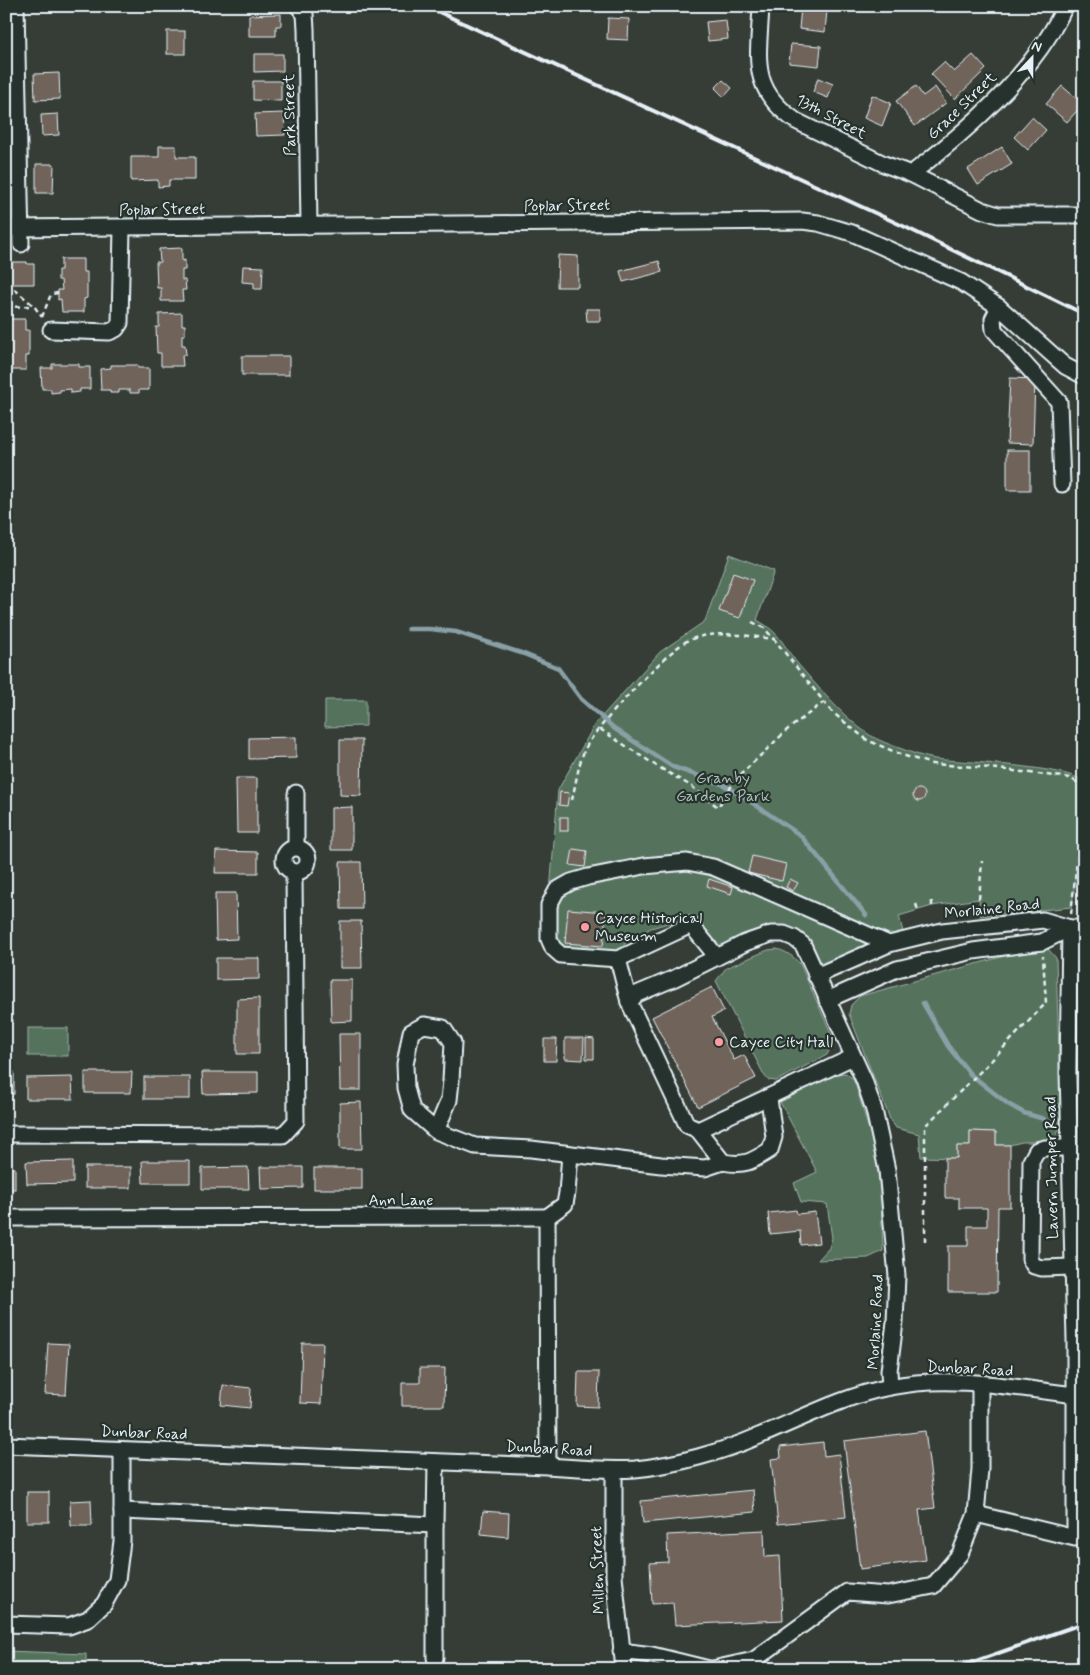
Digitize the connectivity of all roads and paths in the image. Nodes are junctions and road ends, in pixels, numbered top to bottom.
1 (16, 6) edge
2 (298, 6) edge
3 (761, 6) edge
4 (1065, 6) edge
5 (911, 174) junction
6 (1084, 215) edge
7 (309, 226) junction
8 (13, 228) edge
9 (122, 228) junction
10 (21, 244) dead end
11 (6, 288) edge
12 (58, 293) dead end
13 (34, 306) junction
14 (6, 307) edge
15 (999, 307) junction
16 (51, 330) dead end
17 (1084, 376) edge
18 (1062, 484) dead end
19 (752, 622) dead end
20 (774, 639) junction
21 (824, 702) junction
22 (600, 729) junction
23 (1084, 791) edge
24 (296, 793) dead end
25 (1084, 798) edge
26 (572, 800) dead end
27 (982, 861) dead end
28 (979, 899) dead end
29 (932, 901) dead end
30 (916, 904) dead end
31 (932, 906) dead end
32 (918, 910) dead end
33 (1077, 928) edge
34 (1042, 942) junction
35 (889, 944) junction
36 (717, 957) junction
37 (618, 959) junction
38 (816, 976) junction
39 (828, 1000) junction
40 (629, 1002) junction
41 (853, 1057) junction
42 (768, 1098) junction
43 (436, 1130) junction
44 (698, 1130) junction
45 (6, 1134) edge
46 (1070, 1148) junction
47 (570, 1154) junction
48 (723, 1162) junction
49 (547, 1217) junction
50 (6, 1218) edge
51 (926, 1241) dead end
52 (1072, 1268) junction
53 (980, 1384) junction
54 (890, 1387) junction
55 (1075, 1395) junction
56 (6, 1445) edge
57 (122, 1450) junction
58 (436, 1462) junction
59 (548, 1466) junction
60 (614, 1470) junction
61 (122, 1511) junction
62 (976, 1514) junction
63 (434, 1525) junction
64 (6, 1624) edge
65 (622, 1651) junction
66 (435, 1658) dead end
67 (624, 1669) edge
68 (709, 1669) edge
69 (713, 1669) edge

1 - 8 street
2 - 7 street, Park Street
3 - 5 street, 13th Street
4 - 5 street, Grace Street
5 - 6 street, 13th Street
7 - 9 street, Poplar Street
7 - 15 street, Poplar Street
8 - 9 street, Poplar Street
8 - 10 street
9 - 16 street
11 - 13 path
12 - 13 path
13 - 14 path
15 - 17 street, Poplar Street
15 - 18 street
19 - 20 path
20 - 21 path
20 - 22 path
21 - 22 path
21 - 23 path
22 - 26 path
24 - 45 street
25 - 33 path
27 - 28 path
29 - 31 path
30 - 32 path
33 - 34 street
33 - 35 street, Morlaine Road
33 - 46 street, Lavern Jumper Road
34 - 39 street
34 - 51 path
35 - 37 street
35 - 38 street, Morlaine Road
36 - 37 street
36 - 38 street
36 - 40 street
37 - 40 street
38 - 39 street, Morlaine Road
39 - 41 street, Morlaine Road
40 - 44 street
41 - 42 street
41 - 54 street, Morlaine Road
42 - 44 street
42 - 48 street
43 - 43 street
43 - 47 street
44 - 48 street
46 - 52 street, Lavern Jumper Road
46 - 52 street
47 - 48 street
47 - 49 street
49 - 50 street, Ann Lane
49 - 59 street
52 - 55 street, Lavern Jumper Road
53 - 54 street, Dunbar Road
53 - 55 street, Dunbar Road
53 - 62 street
54 - 60 street, Dunbar Road
55 - 62 street, Lavern Jumper Road
56 - 57 street, Dunbar Road
57 - 58 street, Dunbar Road
57 - 61 street
58 - 59 street, Dunbar Road
58 - 63 street
59 - 60 street, Dunbar Road
60 - 65 street, Millen Street
61 - 63 street
61 - 64 street
62 - 69 street
63 - 66 street
65 - 67 street, Millen Street
65 - 68 street

